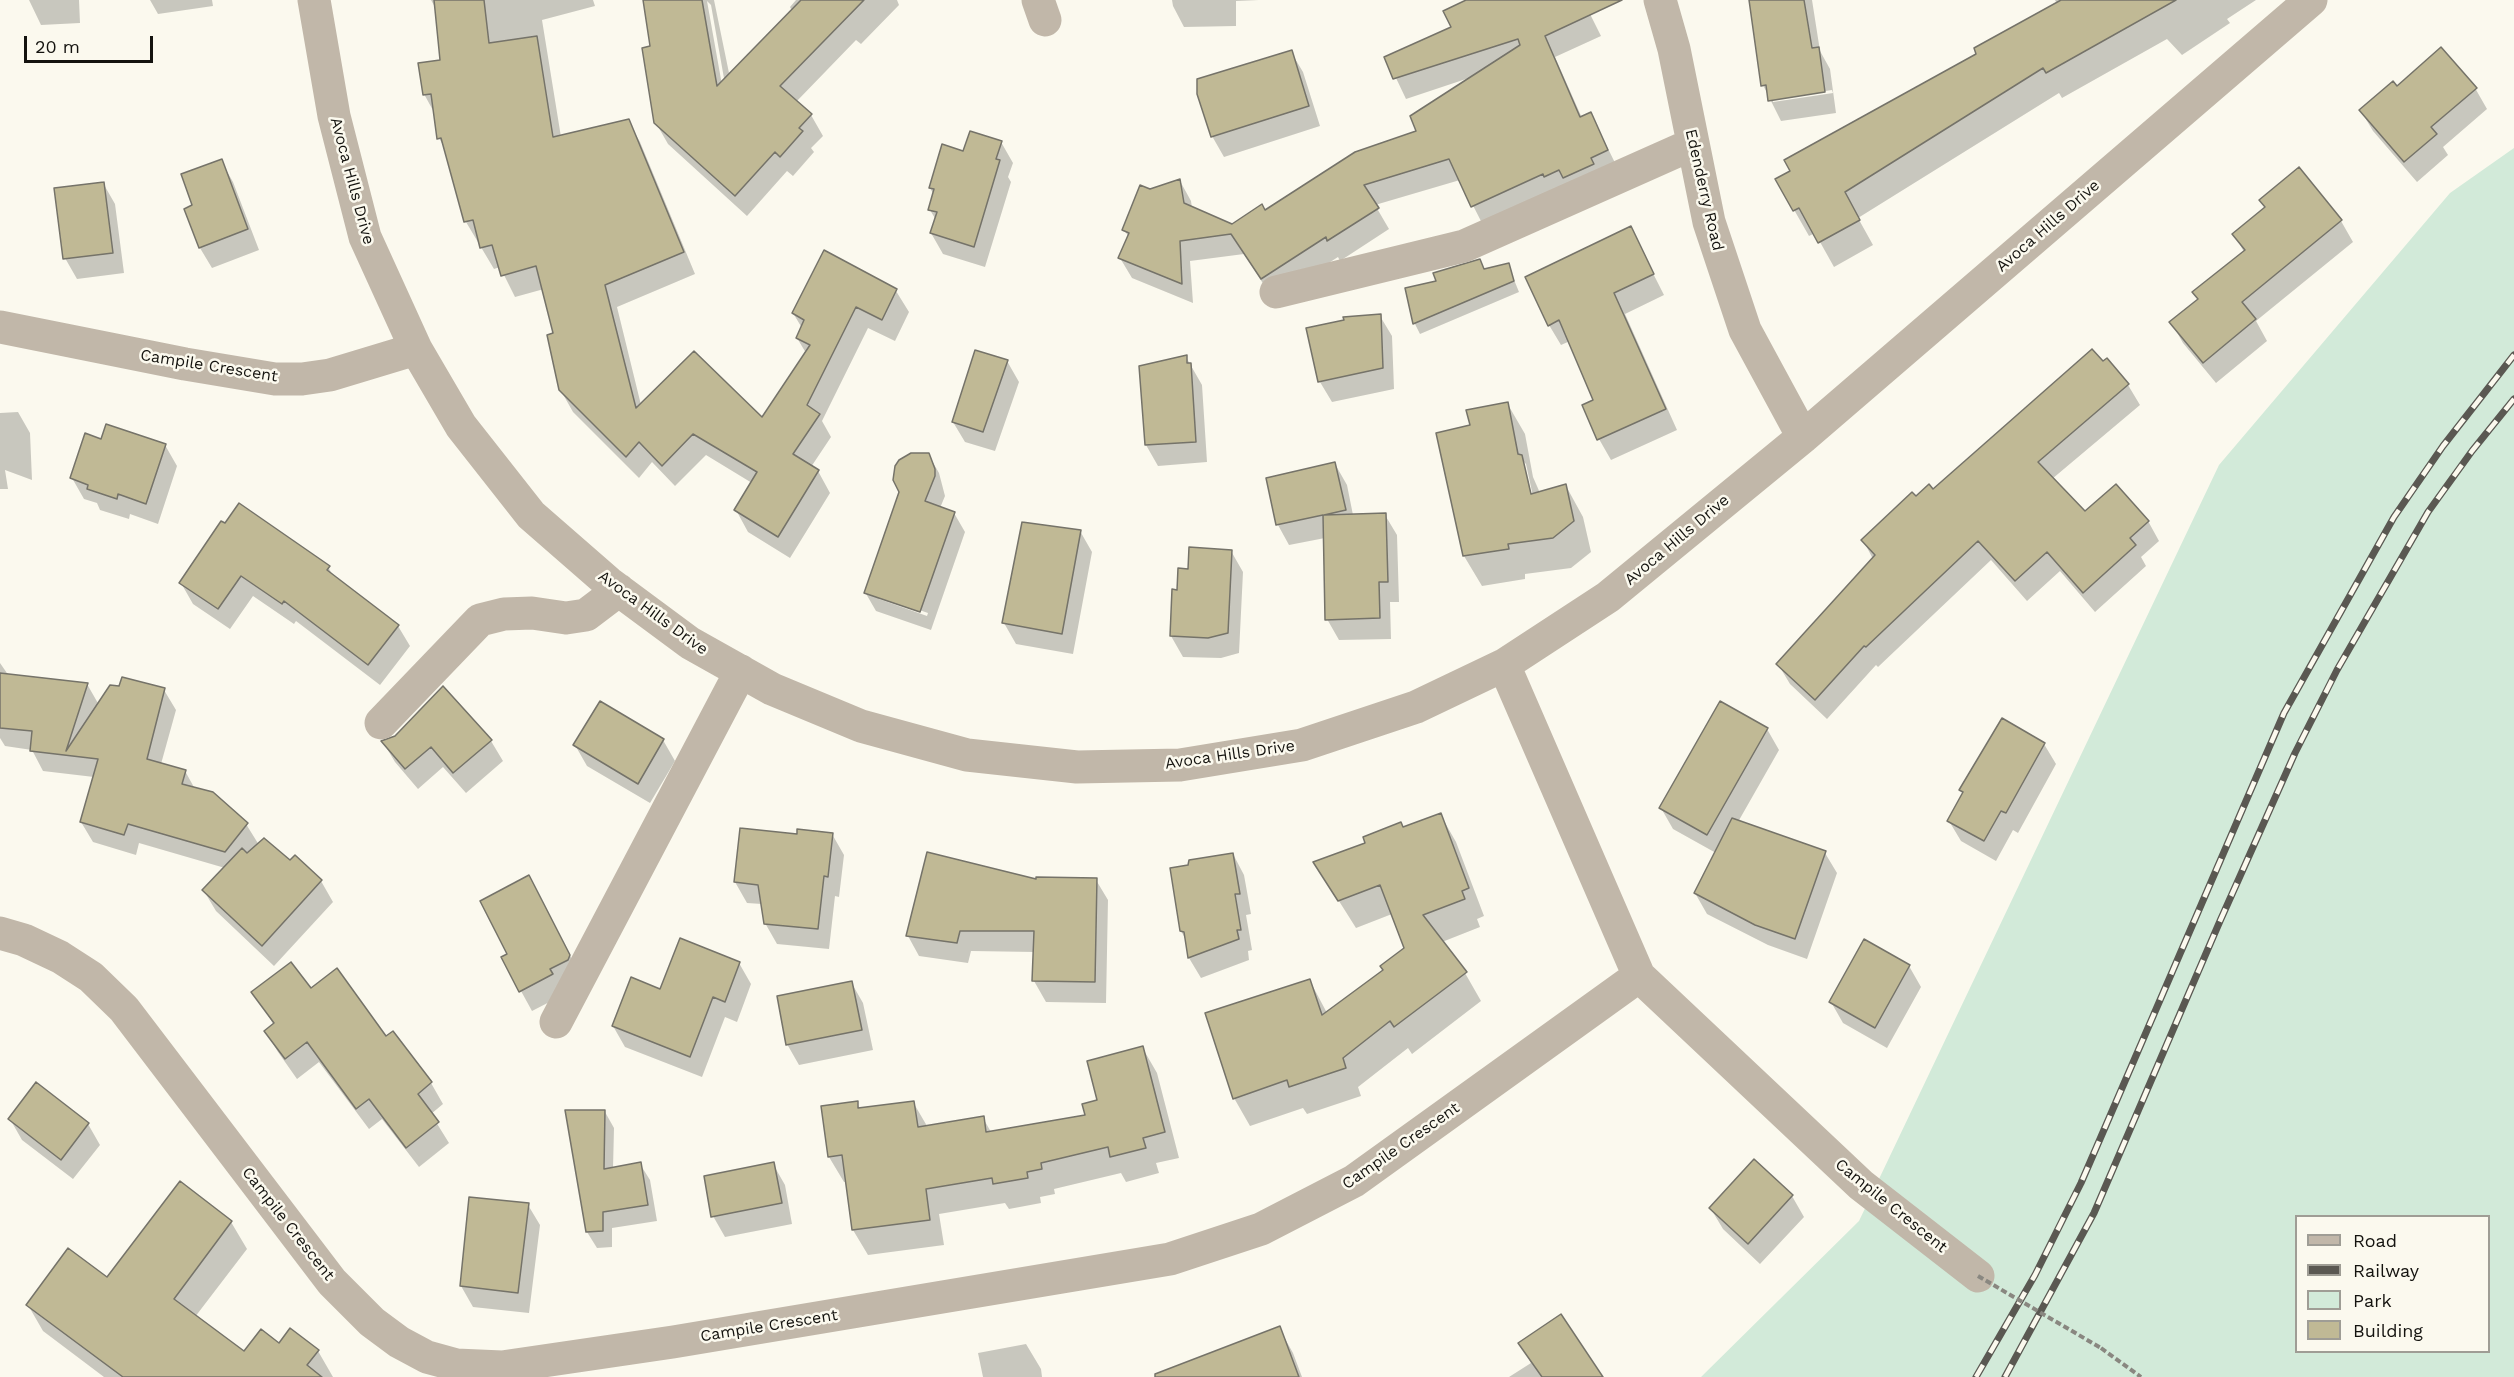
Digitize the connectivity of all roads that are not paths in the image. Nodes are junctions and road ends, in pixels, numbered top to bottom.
1 (314, 0) edge
2 (1660, 0) edge
3 (2311, 0) edge
4 (1693, 144) junction
5 (1276, 292) dead end
6 (0, 327) edge
7 (416, 349) junction
8 (1803, 436) junction
9 (619, 590) junction
10 (1504, 665) junction
11 (741, 671) junction
12 (381, 723) dead end
13 (0, 933) edge
14 (1639, 976) junction
15 (556, 1022) dead end
16 (1978, 1276) road end

1 - 7 street, Avoca Hills Drive
2 - 4 street, Edenderry Road
3 - 8 street, Avoca Hills Drive
4 - 5 street
4 - 8 street, Edenderry Road
6 - 7 street, Campile Crescent
7 - 9 street, Avoca Hills Drive
8 - 10 street, Avoca Hills Drive
9 - 11 street, Avoca Hills Drive
9 - 12 street
10 - 11 street, Avoca Hills Drive
10 - 14 street, Campile Crescent
11 - 15 street
13 - 14 street, Campile Crescent
14 - 16 street, Campile Crescent

